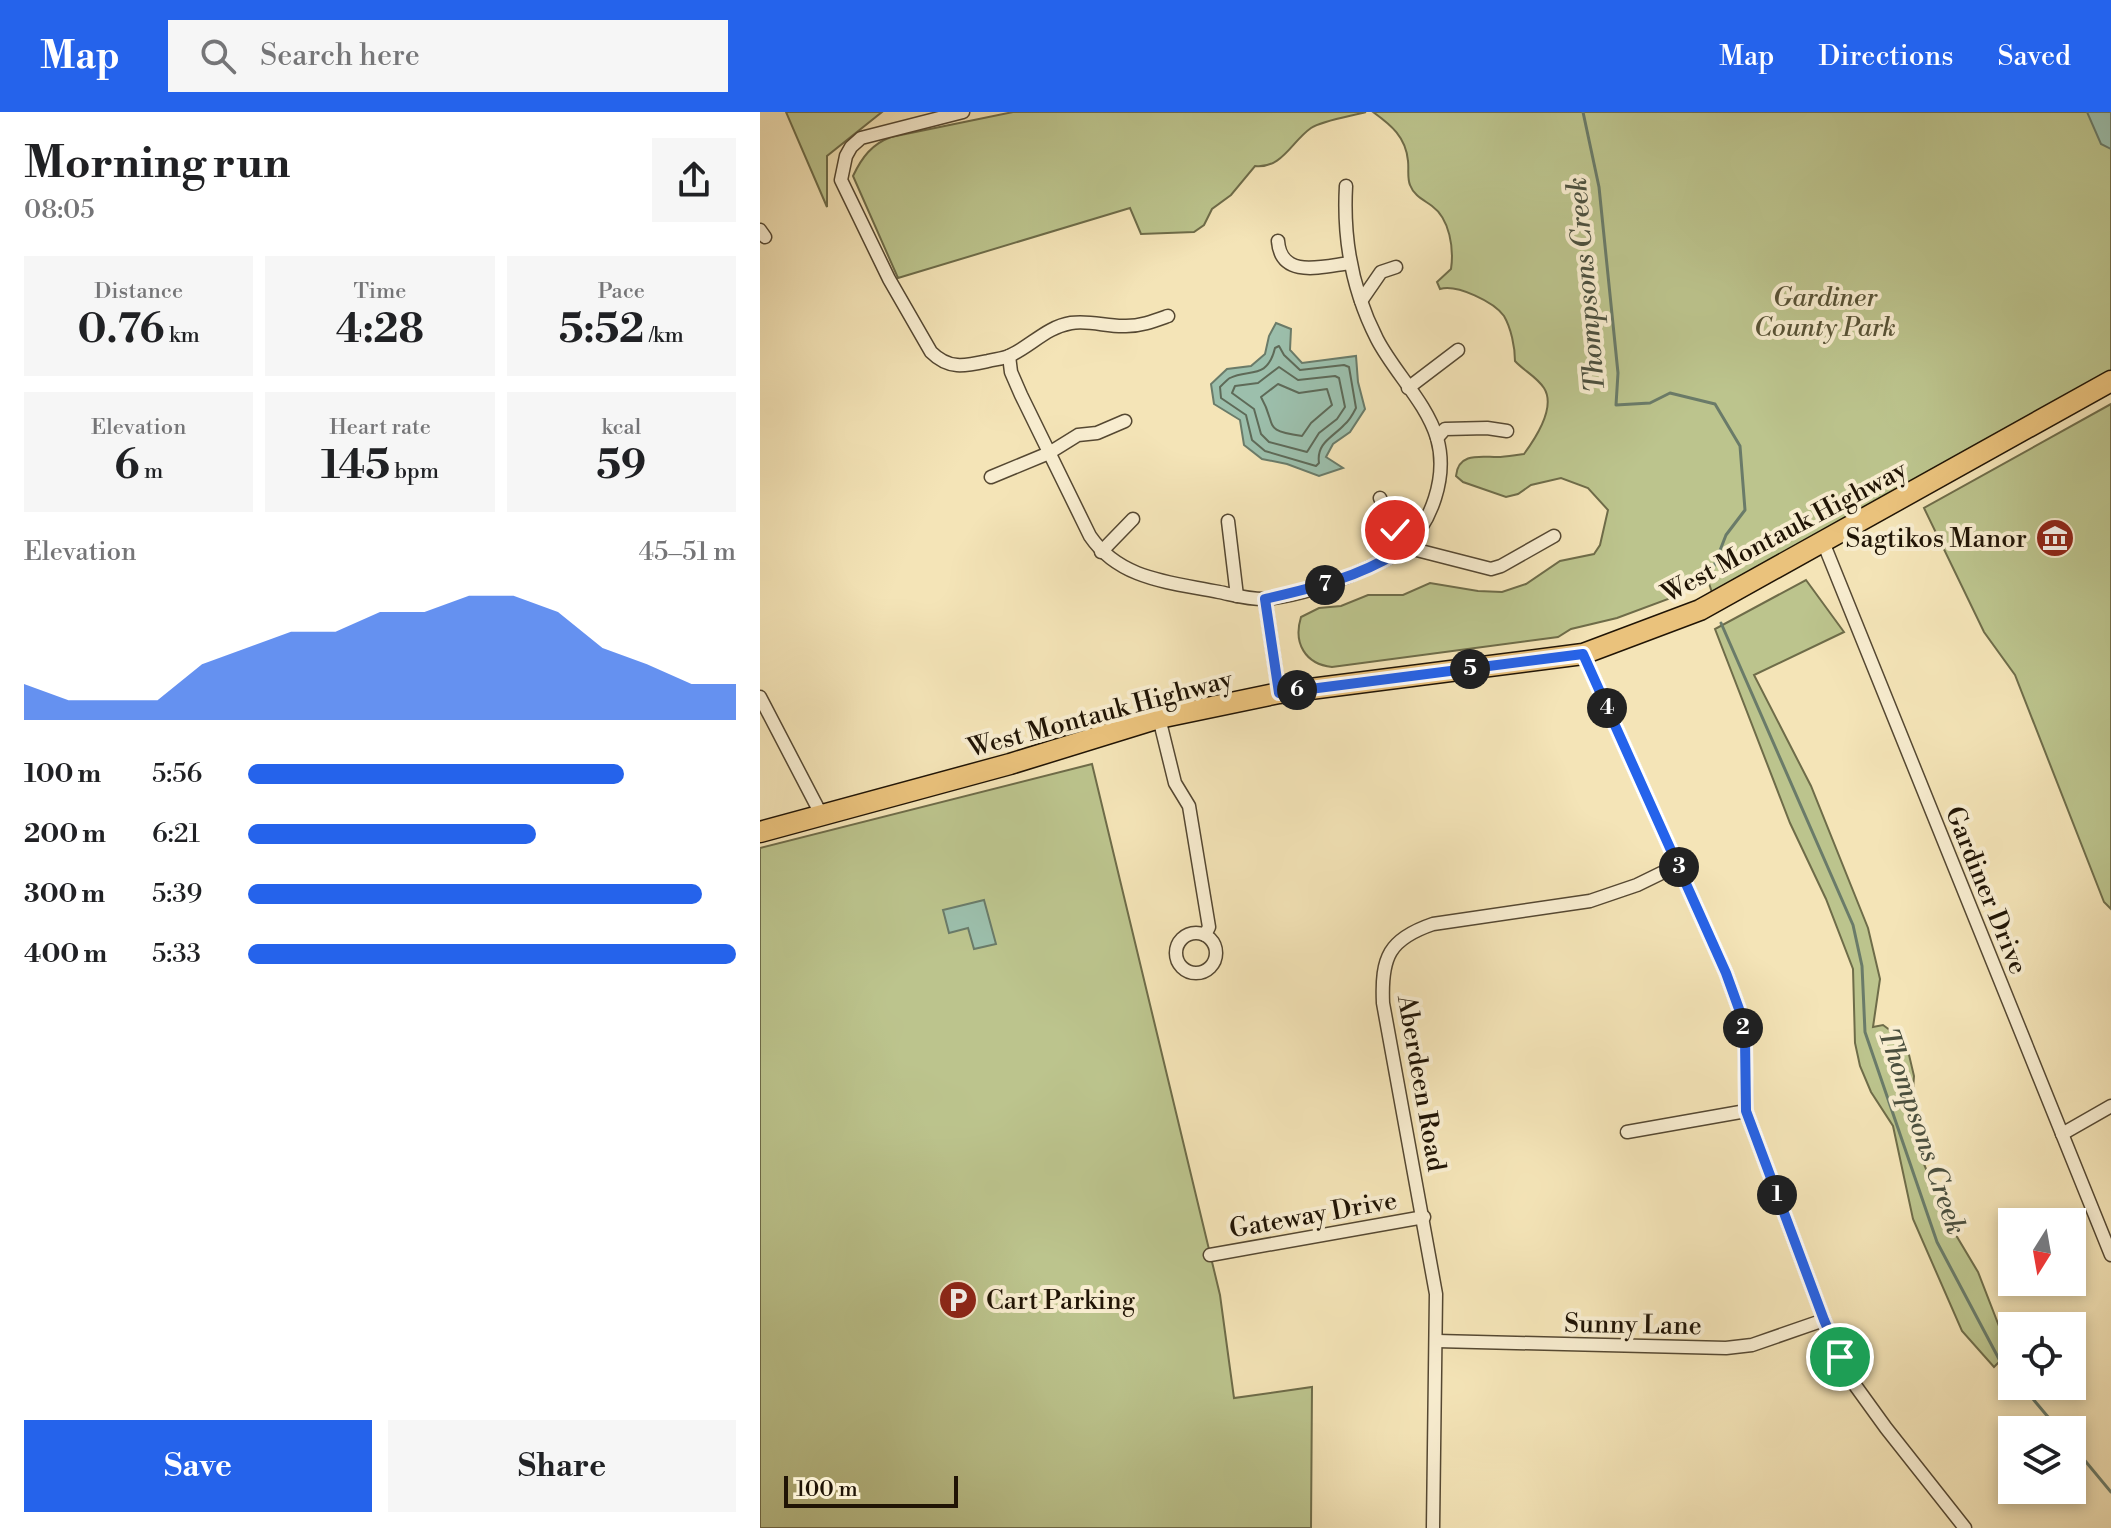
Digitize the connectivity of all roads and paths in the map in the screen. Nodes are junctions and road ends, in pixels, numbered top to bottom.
1 (963, 112) edge
2 (1346, 186) dead end
3 (1278, 241) dead end
4 (1350, 263) junction
5 (1396, 267) dead end
6 (1361, 301) junction
7 (1168, 316) dead end
8 (1458, 350) dead end
9 (1009, 356) junction
10 (2111, 381) edge
11 (1408, 388) junction
12 (1125, 421) dead end
13 (1507, 431) dead end
14 (1437, 438) junction
15 (1049, 453) junction
16 (991, 477) dead end
17 (1380, 498) dead end
18 (1133, 519) dead end
19 (1228, 521) dead end
20 (1554, 536) dead end
21 (1823, 542) junction
22 (1402, 550) junction
23 (1101, 552) junction
24 (1237, 596) junction
25 (1265, 599) junction
26 (1583, 654) junction
27 (1279, 693) junction
28 (760, 697) edge
29 (1159, 718) junction
30 (822, 816) junction
31 (760, 832) edge
32 (1678, 865) junction
33 (1205, 935) dead end
34 (2111, 1106) edge
35 (1746, 1111) junction
36 (1627, 1132) dead end
37 (2062, 1134) junction
38 (1424, 1217) junction
39 (1210, 1255) dead end
40 (2111, 1255) edge
41 (1824, 1320) junction
42 (1437, 1341) junction
43 (1433, 1528) edge
44 (1965, 1528) edge

1 - 9 street
2 - 4 street
3 - 4 street
4 - 6 street
5 - 6 street
6 - 11 street
7 - 9 street
8 - 11 street
9 - 15 street
10 - 21 main road, West Montauk Highway
11 - 14 street
12 - 15 street
13 - 14 street
14 - 22 street
15 - 16 street
15 - 23 street
17 - 22 street
18 - 23 street
19 - 24 street
20 - 22 street
21 - 26 main road, West Montauk Highway
21 - 37 street, Gardiner Drive
22 - 25 street
23 - 24 street
24 - 25 street
25 - 27 street
26 - 27 main road, West Montauk Highway
26 - 32 street
27 - 29 main road, West Montauk Highway
28 - 30 street
29 - 30 main road, West Montauk Highway
29 - 33 street
30 - 31 main road, West Montauk Highway
32 - 35 street
32 - 38 street, Aberdeen Road
34 - 37 street
35 - 36 street
35 - 41 street
37 - 40 street, Gardiner Drive
38 - 39 street, Gateway Drive
38 - 42 street, Aberdeen Road
41 - 42 street, Sunny Lane
41 - 44 street
42 - 43 street, Aberdeen Road

